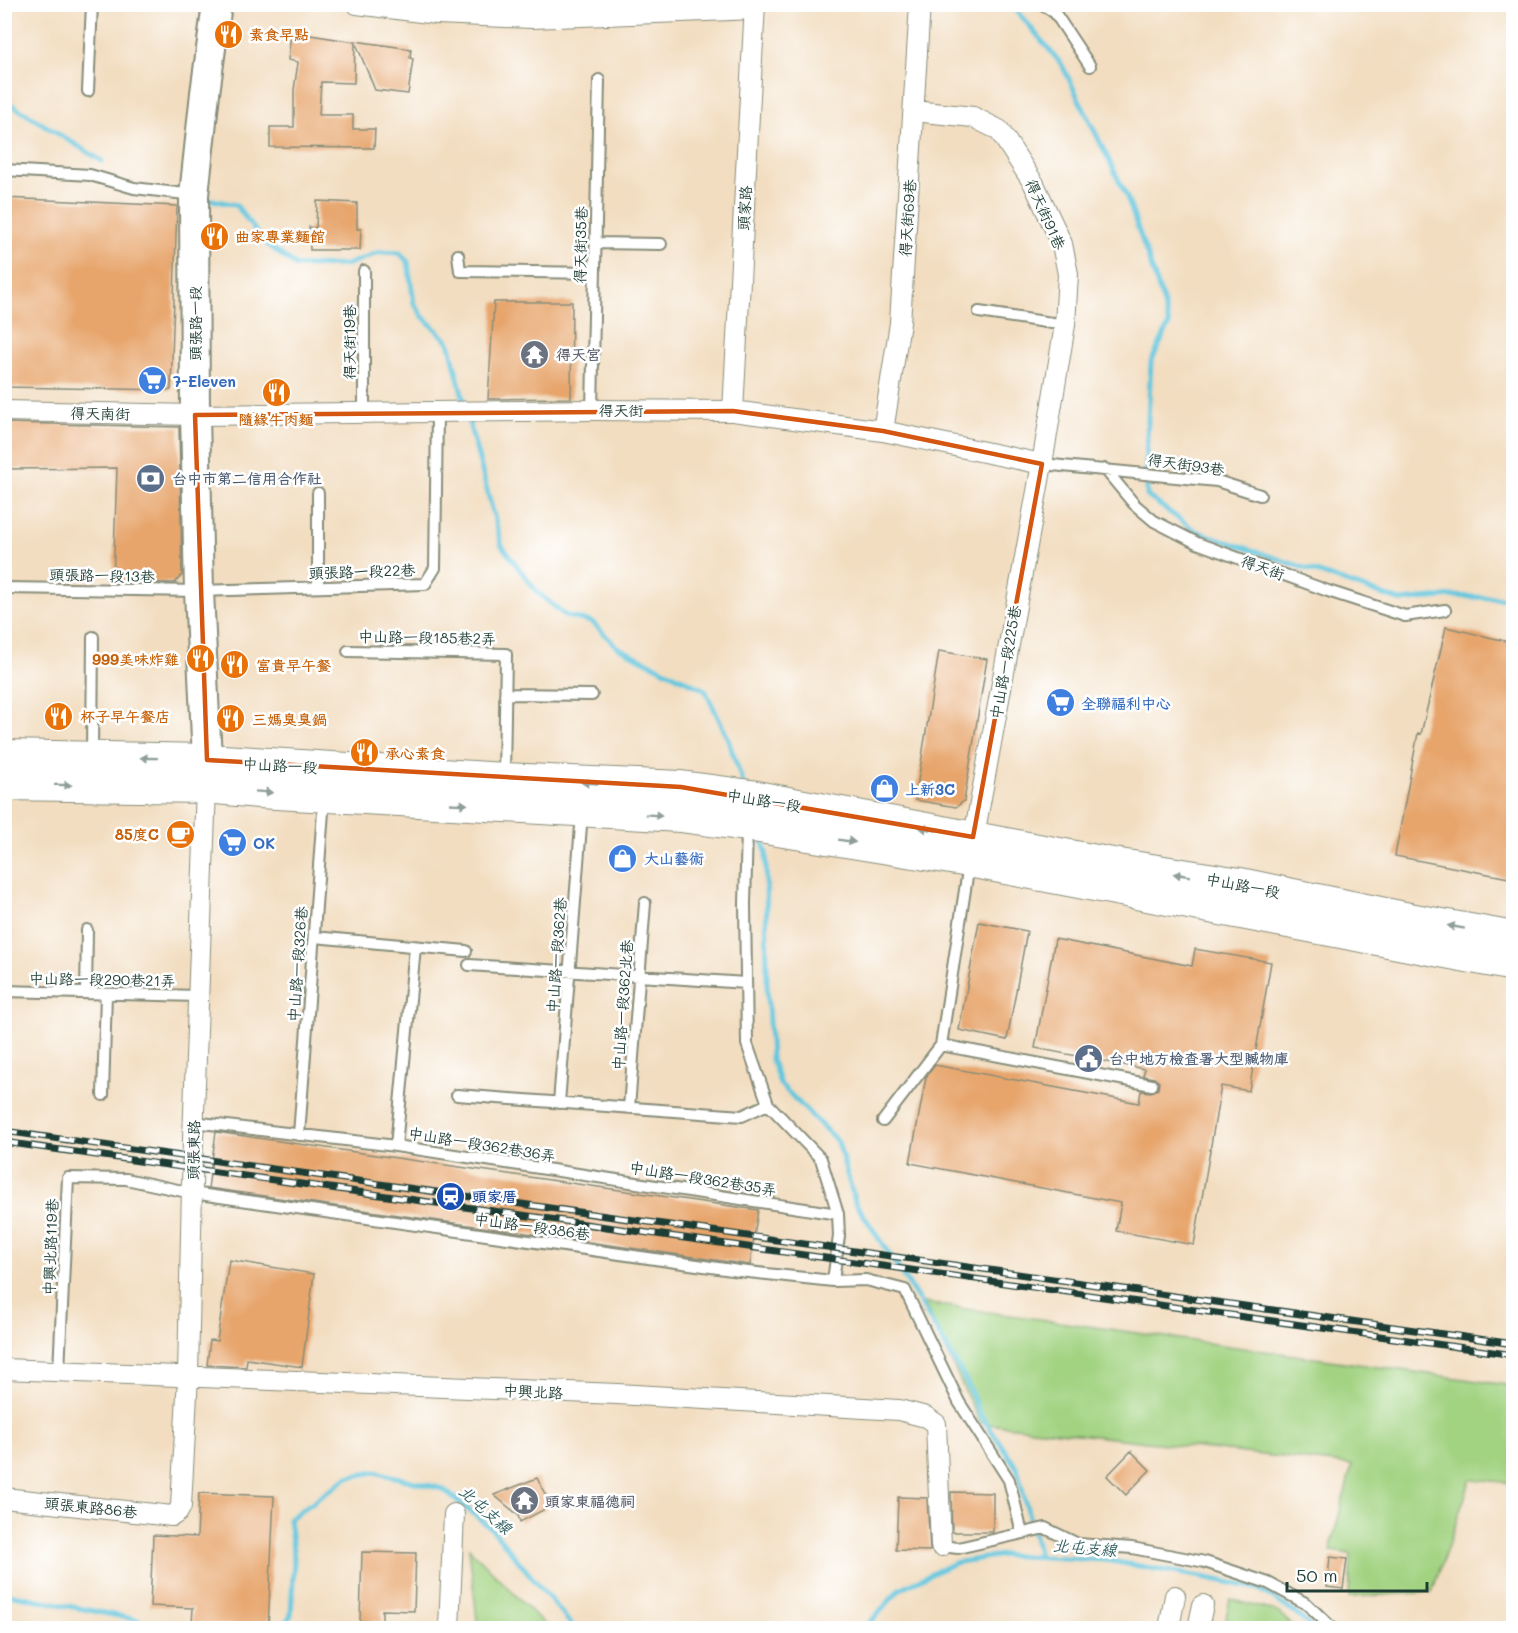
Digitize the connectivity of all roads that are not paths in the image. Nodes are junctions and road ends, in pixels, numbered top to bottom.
1 (92, 4) edge
2 (217, 4) edge
3 (357, 4) edge
4 (920, 4) edge
5 (1042, 4) edge
6 (758, 6) edge
7 (1090, 66) dead end
8 (598, 80) dead end
9 (88, 91) dead end
10 (914, 111) junction
11 (4, 170) edge
12 (194, 195) junction
13 (595, 243) junction
14 (661, 244) dead end
15 (458, 255) dead end
16 (364, 271) dead end
17 (595, 273) junction
18 (979, 312) dead end
19 (1065, 325) junction
20 (592, 410) junction
21 (4, 411) edge
22 (733, 411) junction
23 (437, 413) junction
24 (364, 414) junction
25 (195, 415) junction
26 (883, 430) junction
27 (1042, 464) junction
28 (1105, 469) junction
29 (318, 493) dead end
30 (1260, 495) dead end
31 (318, 587) junction
32 (4, 588) edge
33 (199, 591) junction
34 (1445, 610) dead end
35 (93, 637) dead end
36 (348, 651) dead end
37 (506, 694) junction
38 (592, 696) dead end
39 (4, 756) edge
40 (92, 757) junction
41 (207, 774) junction
42 (504, 779) junction
43 (4, 784) edge
44 (324, 796) junction
45 (582, 810) junction
46 (747, 825) junction
47 (971, 849) junction
48 (645, 903) dead end
49 (87, 930) dead end
50 (314, 937) junction
51 (1514, 938) edge
52 (415, 947) junction
53 (466, 951) dead end
54 (469, 965) dead end
55 (1514, 965) edge
56 (570, 971) junction
57 (639, 976) junction
58 (746, 983) junction
59 (4, 991) edge
60 (86, 993) junction
61 (105, 994) junction
62 (198, 996) junction
63 (941, 1045) junction
64 (1152, 1086) dead end
65 (102, 1095) dead end
66 (457, 1095) dead end
67 (559, 1103) junction
68 (768, 1104) junction
69 (629, 1108) junction
70 (883, 1121) dead end
71 (193, 1122) junction
72 (299, 1135) junction
73 (396, 1146) junction
74 (564, 1172) joint
75 (192, 1193) junction
76 (838, 1214) junction
77 (833, 1281) junction
78 (4, 1368) edge
79 (59, 1371) junction
80 (188, 1376) junction
81 (4, 1498) edge
82 (178, 1512) joint
83 (454, 1514) dead end
84 (1022, 1533) junction
85 (941, 1546) joint
86 (1175, 1596) dead end
87 (1203, 1605) dead end
88 (449, 1629) edge
89 (1168, 1629) edge
90 (1198, 1629) edge
91 (1332, 1629) edge

1 - 9 lane
2 - 12 street, 頭張路一段
3 - 6 street
4 - 10 street, 得天街69巷
5 - 7 lane
6 - 22 street, 頭家路
8 - 13 lane, 得天街35巷
10 - 19 street, 得天街91巷
10 - 26 street, 得天街69巷
11 - 12 lane
12 - 25 street, 頭張路一段
13 - 14 lane
13 - 17 lane, 得天街35巷
15 - 17 lane
16 - 24 lane, 得天街19巷
17 - 20 lane, 得天街35巷
18 - 19 lane
19 - 27 street, 得天街91巷
20 - 22 street, 得天街
20 - 23 street, 得天街
21 - 25 street, 得天南街
22 - 26 street, 得天街
23 - 24 street, 得天街
23 - 31 lane, 頭張路一段22巷
24 - 25 street, 得天街
25 - 33 street, 頭張路一段
26 - 27 street, 得天街
27 - 28 lane, 得天街93巷
27 - 47 street, 中山路一段225巷
28 - 30 lane, 得天街93巷
28 - 34 lane, 得天街
29 - 31 lane
31 - 33 lane, 頭張路一段22巷
32 - 33 lane, 頭張路一段13巷
33 - 41 street, 頭張路一段
35 - 40 lane
36 - 37 lane, 中山路一段185巷2弄
37 - 38 lane
37 - 42 lane
39 - 40 main road, 中山路一段
41 -> 40 main road, 中山路一段
41 - 42 main road, 中山路一段
43 -> 41 main road, 中山路一段
41 -> 44 main road, 中山路一段
41 - 62 street, 頭張東路
47 -> 42 main road, 中山路一段
44 -> 45 main road, 中山路一段
44 - 50 lane, 中山路一段326巷
45 -> 46 main road, 中山路一段
45 - 56 lane, 中山路一段362巷
46 -> 47 main road, 中山路一段
46 - 58 lane
51 -> 47 main road, 中山路一段
47 - 55 main road, 中山路一段
47 - 63 lane
48 - 57 lane, 中山路一段362北巷
49 - 60 lane
50 - 52 lane
50 - 72 lane, 中山路一段326巷
52 - 53 lane
52 - 73 lane
54 - 56 lane
56 - 57 lane
56 - 67 lane, 中山路一段362巷
57 - 58 lane
57 - 69 lane, 中山路一段362北巷
58 - 68 lane
59 - 60 lane, 中山路一段290巷21弄
60 - 61 lane, 中山路一段290巷21弄
61 - 62 lane, 中山路一段290巷21弄
61 - 65 lane
62 - 71 street, 頭張東路
63 - 64 lane
63 - 70 lane
66 - 67 lane
67 - 69 lane
68 - 69 lane
68 - 76 lane
71 - 72 lane, 中山路一段362巷36弄
71 - 75 street, 頭張東路
72 - 73 lane, 中山路一段362巷36弄
73 - 74 lane, 中山路一段362巷36弄
74 - 76 lane, 中山路一段362巷35弄
75 - 77 lane, 中山路一段386巷
75 - 79 lane, 中興北路119巷
75 - 80 street, 頭張東路
76 - 77 lane
77 - 84 lane, 中山路一段386巷
78 - 79 street, 中興北路
79 - 80 street, 中興北路
80 - 82 street, 頭張東路
80 - 85 street, 中興北路
81 - 82 street, 頭張東路86巷
83 - 88 street
84 - 85 lane
84 - 91 lane
86 - 89 street
87 - 90 street

